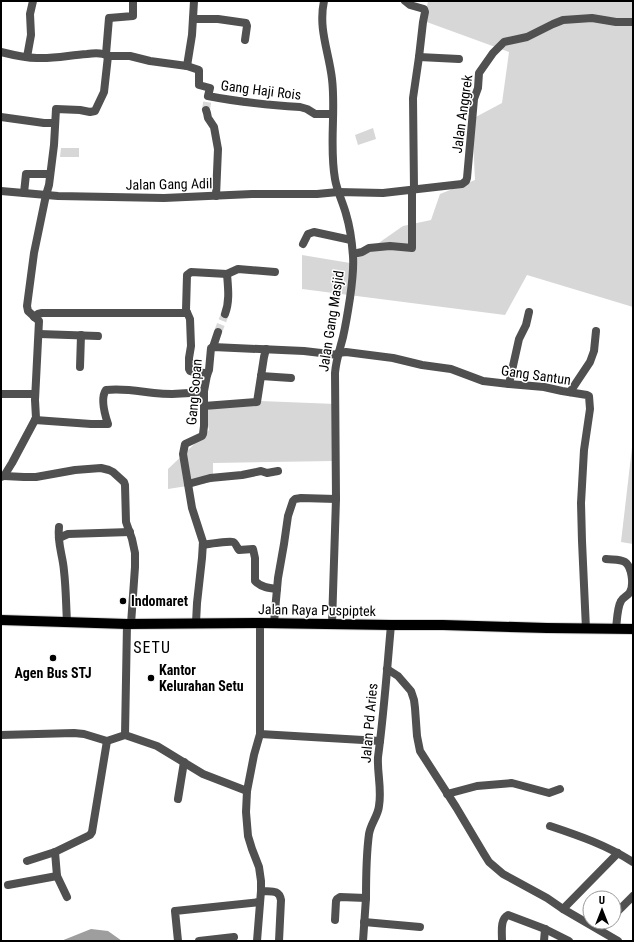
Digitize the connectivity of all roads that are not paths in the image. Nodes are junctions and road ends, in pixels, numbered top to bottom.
1 (32, 1) edge
2 (133, 1) edge
3 (194, 1) edge
4 (324, 1) edge
5 (405, 1) edge
6 (193, 19) junction
7 (633, 22) edge
8 (245, 40) dead end
9 (1, 52) edge
10 (107, 55) junction
11 (27, 57) junction
12 (420, 57) junction
13 (459, 59) dead end
14 (188, 66) junction
15 (206, 110) tunnel mouth
16 (333, 114) junction
17 (1, 117) edge
18 (55, 123) junction
19 (50, 174) junction
20 (413, 190) junction
21 (1, 191) edge
22 (338, 192) junction
23 (24, 193) junction
24 (46, 195) junction
25 (216, 196) junction
26 (351, 240) junction
27 (302, 244) dead end
28 (353, 254) junction
29 (275, 272) dead end
30 (227, 274) junction
31 (529, 312) dead end
32 (187, 313) junction
33 (225, 314) tunnel mouth
34 (34, 317) junction
35 (596, 331) dead end
36 (218, 332) tunnel mouth
37 (41, 334) junction
38 (81, 335) junction
39 (98, 336) dead end
40 (213, 347) junction
41 (266, 349) junction
42 (338, 354) junction
43 (80, 367) dead end
44 (206, 376) junction
45 (261, 376) junction
46 (291, 378) dead end
47 (509, 384) junction
48 (204, 391) junction
49 (570, 392) junction
50 (1, 394) edge
51 (38, 394) junction
52 (204, 406) junction
53 (35, 420) junction
54 (278, 471) dead end
55 (2, 476) edge
56 (188, 484) junction
57 (336, 499) junction
58 (59, 527) dead end
59 (130, 532) junction
60 (59, 538) junction
61 (203, 545) junction
62 (606, 558) dead end
63 (277, 589) junction
64 (1, 620) edge
65 (67, 622) junction
66 (196, 623) junction
67 (260, 623) junction
68 (274, 623) junction
69 (129, 624) junction
70 (332, 624) junction
71 (391, 625) junction
72 (586, 629) junction
73 (616, 629) junction
74 (633, 629) edge
75 (387, 669) junction
76 (260, 734) junction
77 (1, 735) edge
78 (125, 735) junction
79 (107, 740) junction
80 (380, 741) junction
81 (184, 762) junction
82 (560, 789) dead end
83 (248, 791) junction
84 (447, 794) junction
85 (178, 799) dead end
86 (550, 826) dead end
87 (55, 852) junction
88 (618, 853) junction
89 (27, 861) dead end
90 (633, 862) edge
91 (57, 876) junction
92 (8, 885) dead end
93 (261, 891) junction
94 (633, 896) edge
95 (67, 897) dead end
96 (366, 898) junction
97 (260, 902) junction
98 (622, 907) edge
99 (563, 909) junction
100 (335, 920) dead end
101 (582, 920) edge
102 (364, 922) junction
103 (420, 928) dead end
104 (545, 929) junction
105 (601, 930) edge
106 (234, 937) dead end
107 (178, 941) edge
108 (199, 941) edge
109 (257, 941) edge
110 (279, 941) edge
111 (363, 941) edge
112 (502, 941) edge
113 (544, 941) edge
114 (570, 941) edge
115 (618, 941) edge

1 - 11 street
2 - 10 street
3 - 6 street
4 - 16 street, Jalan Gang Masjid
5 - 12 street
6 - 8 street
6 - 14 street
7 - 20 street, Jalan Anggrek
9 - 11 street
10 - 11 street
10 - 14 street
10 - 18 street
12 - 13 street
12 - 20 street
14 - 16 street, Gang Haji Rois
15 - 25 street
16 - 22 street, Jalan Gang Masjid
17 - 18 street
18 - 19 street
19 - 23 street
19 - 24 street
20 - 22 street, Jalan Gang Adil
20 - 28 street
21 - 23 street, Jalan Gang Adil
22 - 25 street, Jalan Gang Adil
22 - 26 street, Jalan Gang Masjid
23 - 24 street, Jalan Gang Adil
24 - 25 street, Jalan Gang Adil
24 - 34 street
26 - 27 street
26 - 28 street, Jalan Gang Masjid
28 - 42 street, Jalan Gang Masjid
29 - 30 street
30 - 32 street
30 - 33 street
31 - 47 street
32 - 34 street
32 - 44 street
34 - 37 street
35 - 49 street
36 - 40 street
37 - 38 street
37 - 51 street
38 - 39 street
38 - 43 street
40 - 41 street, Gang Sopan
40 - 44 street, Gang Sopan
41 - 42 street, Gang Sopan
41 - 45 street
42 - 47 street, Gang Santun
42 - 57 street, Jalan Gang Masjid
44 - 48 street, Gang Sopan
45 - 46 street
45 - 52 street
47 - 49 street, Gang Santun
48 - 52 street, Gang Sopan
48 - 53 street
49 - 72 street, Gang Santun
50 - 51 street
51 - 53 street
52 - 56 street, Gang Sopan
53 - 55 street
54 - 56 street
55 - 59 street
56 - 61 street, Gang Sopan
57 - 63 street
57 - 70 street, Jalan Gang Masjid
58 - 60 street
59 - 60 street
59 - 69 street
60 - 65 street
61 - 63 street
61 - 66 street, Gang Sopan
62 - 73 street
63 - 68 street
64 - 65 main road, Jalan Raya Puspiptek
65 - 69 main road, Jalan Raya Puspiptek
66 - 67 main road, Jalan Raya Puspiptek
66 - 69 main road, Jalan Raya Puspiptek
67 - 68 main road, Jalan Raya Puspiptek
67 - 76 street
68 - 70 main road, Jalan Raya Puspiptek
69 - 78 street
70 - 71 main road, Jalan Raya Puspiptek
71 - 72 main road, Jalan Raya Puspiptek
71 - 75 street, Jalan Pd Aries
72 - 73 main road, Jalan Raya Puspiptek
73 - 74 main road, Jalan Raya Puspiptek
75 - 80 street, Jalan Pd Aries
75 - 84 street
76 - 80 street
76 - 83 street
77 - 79 street
78 - 79 street
78 - 81 street
79 - 87 street
80 - 96 street, Jalan Pd Aries
81 - 83 street
81 - 85 street
82 - 84 street
83 - 93 street
84 - 99 street
86 - 88 street
87 - 89 street
87 - 91 street
88 - 90 street
88 - 99 street
91 - 92 street
91 - 95 street
93 - 97 street
93 - 110 street
94 - 98 street
96 - 100 street
96 - 102 street, Jalan Pd Aries
97 - 107 street
97 - 109 street
99 - 101 street
102 - 103 street
102 - 111 street, Jalan Pd Aries
104 - 112 street
104 - 113 street
104 - 114 street
105 - 115 street
106 - 108 street

